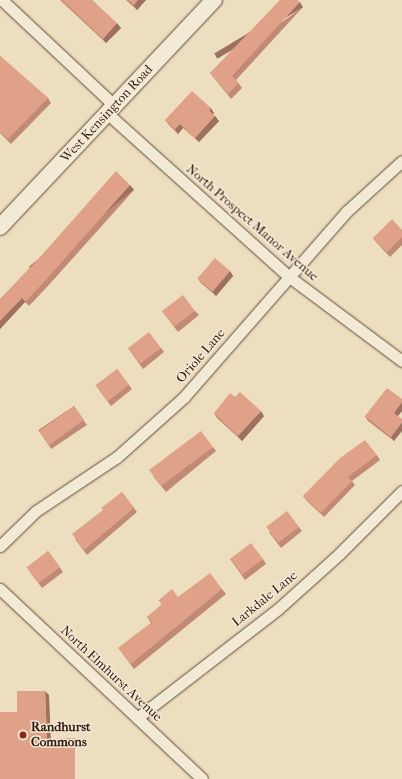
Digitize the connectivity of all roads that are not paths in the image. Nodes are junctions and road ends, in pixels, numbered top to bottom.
1 (2, 0) edge
2 (214, 0) edge
3 (111, 110) junction
4 (402, 162) edge
5 (0, 227) edge
6 (288, 276) junction
7 (402, 361) edge
8 (402, 491) edge
9 (0, 546) edge
10 (0, 589) edge
11 (137, 718) junction
12 (202, 779) edge

1 - 3 street, North Prospect Manor Avenue
2 - 3 main road, West Kensington Road
3 - 5 main road, West Kensington Road
3 - 6 street, North Prospect Manor Avenue
4 - 6 street, Oriole Lane
6 - 7 street, North Prospect Manor Avenue
6 - 9 street, Oriole Lane
8 - 11 street, Larkdale Lane
10 - 11 street, North Elmhurst Avenue
11 - 12 street, North Elmhurst Avenue

